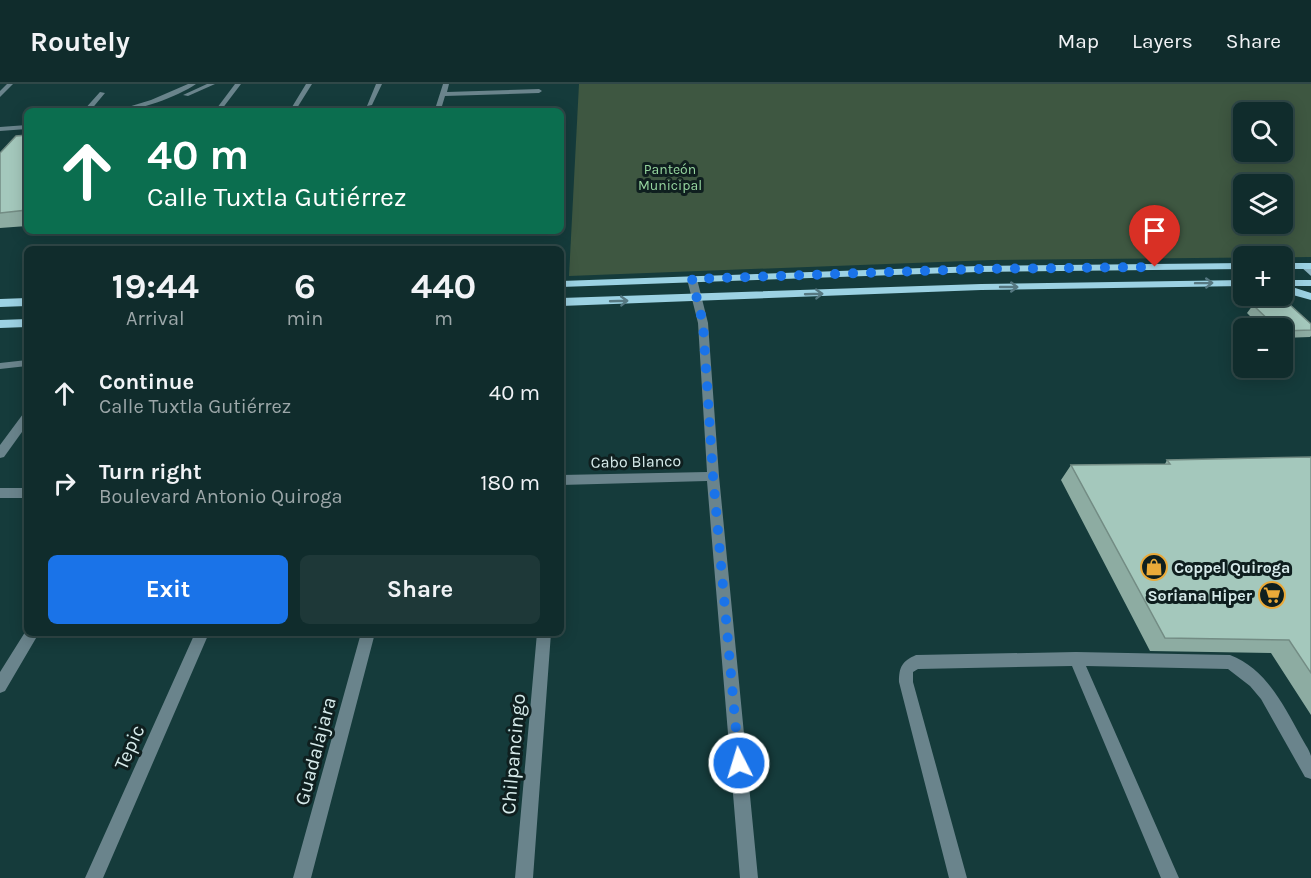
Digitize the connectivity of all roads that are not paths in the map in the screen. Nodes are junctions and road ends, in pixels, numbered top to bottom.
1 (10, 84) edge
2 (212, 84) edge
3 (238, 84) edge
4 (309, 84) edge
5 (379, 84) edge
6 (446, 84) edge
7 (193, 88) edge
8 (539, 91) dead end
9 (102, 93) dead end
10 (443, 94) junction
11 (0, 95) edge
12 (369, 105) dead end
13 (295, 106) dead end
14 (439, 106) dead end
15 (89, 108) edge
16 (128, 108) edge
17 (152, 108) edge
18 (220, 108) dead end
19 (24, 119) edge
20 (0, 120) edge
21 (24, 127) edge
22 (0, 129) edge
23 (1233, 266) edge
24 (1293, 267) edge
25 (1309, 268) edge
26 (692, 279) junction
27 (1233, 283) edge
28 (1293, 283) edge
29 (1311, 283) edge
30 (564, 284) edge
31 (1293, 291) edge
32 (1311, 297) edge
33 (698, 298) junction
34 (24, 302) edge
35 (564, 302) edge
36 (0, 303) edge
37 (24, 323) edge
38 (0, 324) edge
39 (24, 363) edge
40 (0, 366) edge
41 (24, 421) edge
42 (0, 454) edge
43 (713, 476) junction
44 (564, 480) edge
45 (24, 493) edge
46 (0, 494) edge
47 (30, 636) edge
48 (201, 636) edge
49 (367, 636) edge
50 (544, 636) edge
51 (1076, 659) junction
52 (0, 686) edge
53 (1311, 771) edge
54 (94, 878) edge
55 (302, 878) edge
56 (524, 878) edge
57 (749, 878) edge
58 (958, 878) edge
59 (1170, 878) edge

1 - 11 street
2 - 7 street
3 - 18 street
4 - 13 street
5 - 12 street
6 - 10 street
7 - 16 street
7 - 17 street
8 - 10 street
9 - 15 street
10 - 14 street
19 - 20 street
21 - 22 street
23 - 26 main road
24 - 25 main road
26 - 30 main road
26 - 33 street
33 -> 27 main road
28 - 29 main road
31 - 32 main road
35 -> 33 main road
33 - 43 street
34 - 36 main road
37 - 38 main road
39 - 40 street
41 - 42 street
43 - 44 street, Cabo Blanco
43 - 57 street
45 - 46 street
47 - 52 street
48 - 54 street, Tepic
49 - 55 street, Guadalajara
50 - 56 street, Chilpancingo
51 - 53 street
51 - 58 street
51 - 59 street

